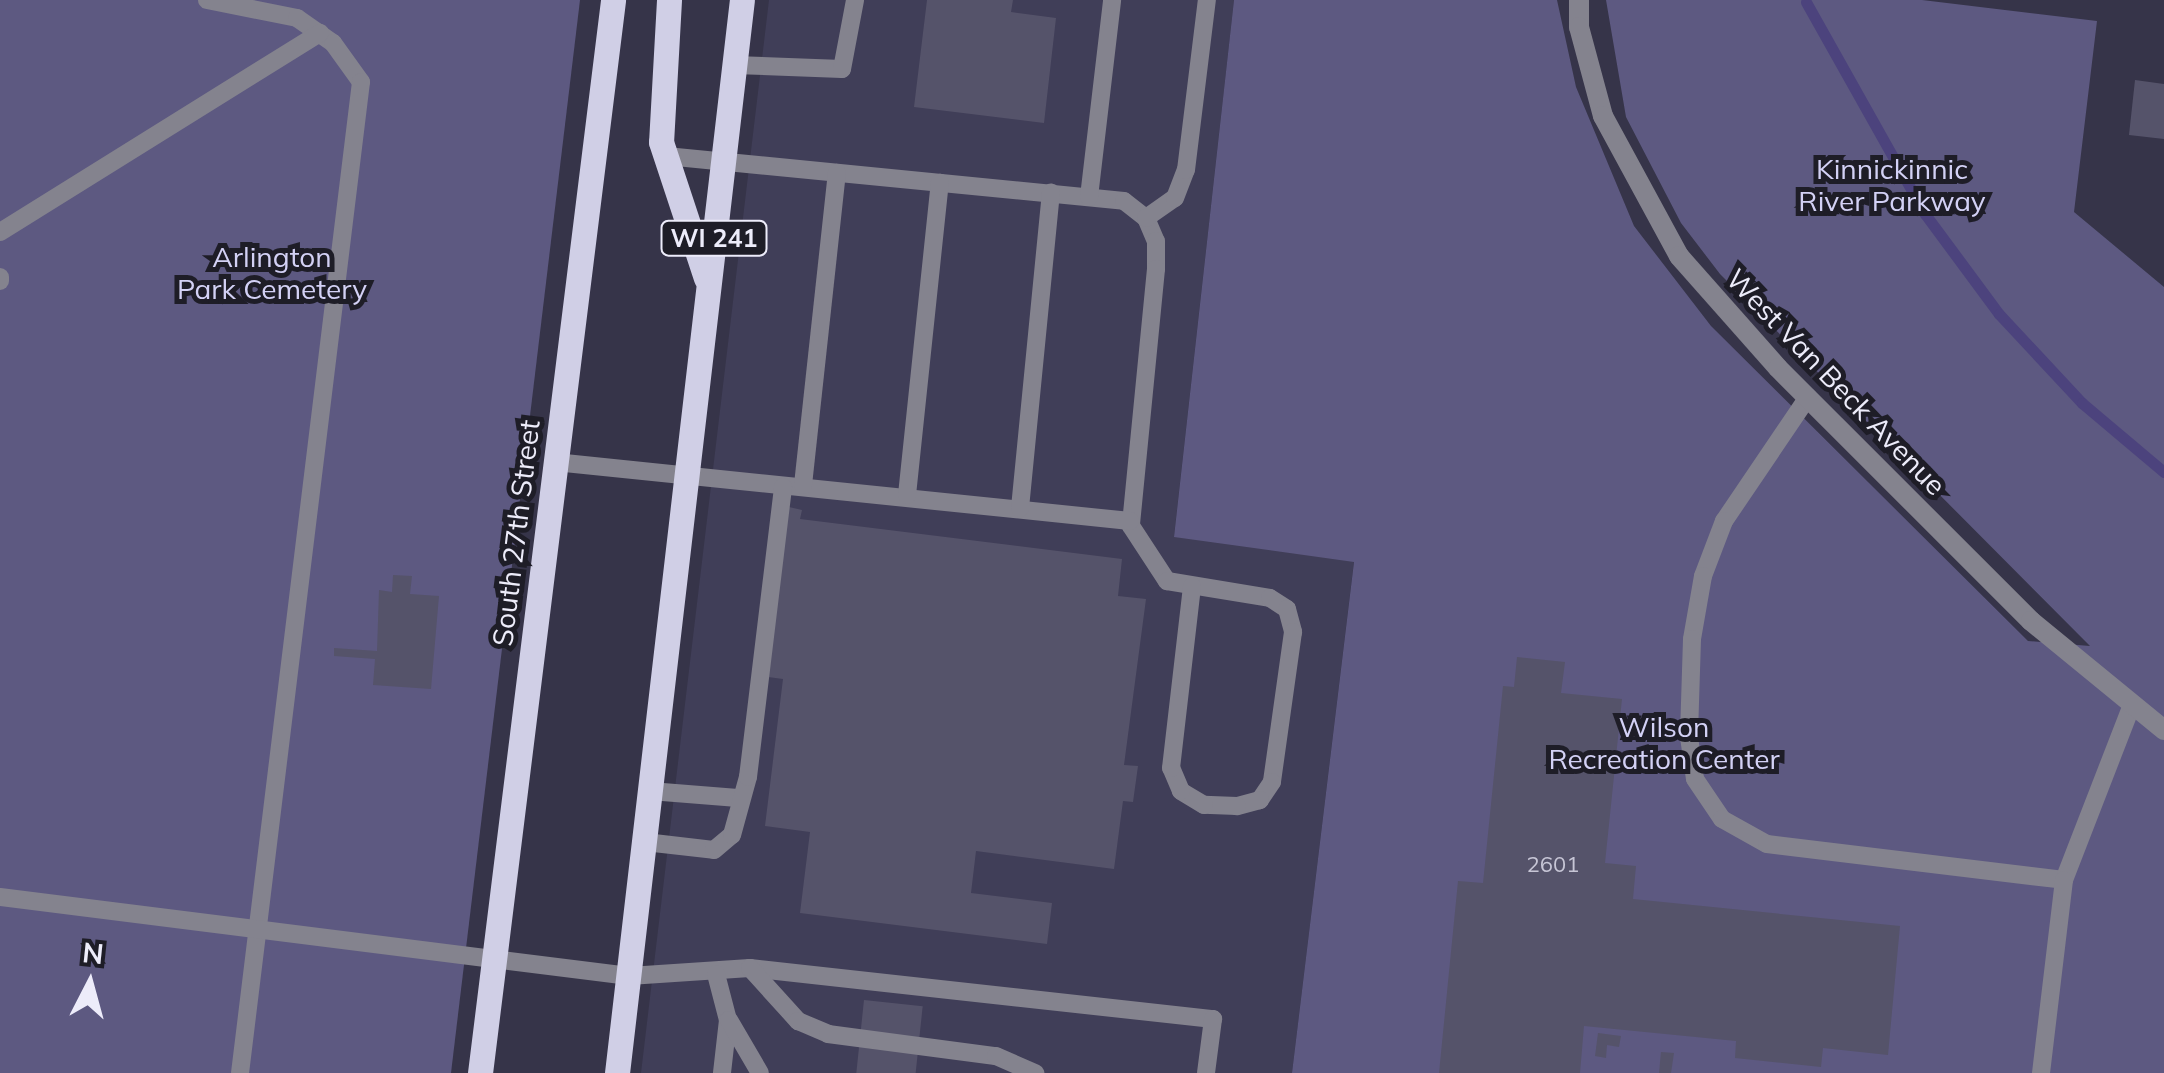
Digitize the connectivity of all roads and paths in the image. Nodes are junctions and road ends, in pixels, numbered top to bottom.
1 (207, 0) edge
2 (613, 0) edge
3 (669, 0) edge
4 (742, 0) edge
5 (855, 0) edge
6 (1112, 0) edge
7 (1208, 0) edge
8 (1579, 0) edge
9 (320, 34) junction
10 (734, 65) junction
11 (666, 156) junction
12 (723, 162) junction
13 (837, 173) junction
14 (940, 183) junction
15 (1051, 194) junction
16 (1089, 198) junction
17 (1146, 218) junction
18 (0, 232) edge
19 (709, 288) junction
20 (1808, 397) junction
21 (555, 462) junction
22 (687, 476) junction
23 (803, 486) junction
24 (783, 487) junction
25 (908, 495) junction
26 (1020, 508) junction
27 (1130, 521) junction
28 (1192, 586) junction
29 (2132, 705) junction
30 (2164, 730) edge
31 (650, 791) junction
32 (738, 798) junction
33 (644, 842) junction
34 (2064, 880) junction
35 (0, 897) edge
36 (258, 926) junction
37 (493, 956) junction
38 (750, 968) junction
39 (716, 974) junction
40 (629, 976) junction
41 (728, 1020) junction
42 (240, 1073) edge
43 (480, 1073) edge
44 (617, 1073) edge
45 (722, 1073) edge
46 (760, 1073) edge
47 (1035, 1073) edge
48 (1206, 1073) edge
49 (2041, 1073) edge

1 - 9 lane
2 - 21 main road, South 27th Street
3 - 11 main road
4 - 10 main road, WI 241
5 - 10 lane
6 - 16 lane
7 - 17 lane
8 - 20 street, West Van Beck Avenue
9 - 18 lane
9 - 36 lane
10 - 12 main road, WI 241
11 - 12 lane
11 - 19 main road
12 - 13 lane
12 - 19 main road, WI 241
13 - 14 lane
13 - 23 lane
14 - 15 lane
14 - 25 lane
15 - 16 lane
15 - 26 lane
16 - 17 lane
17 - 27 lane
19 - 22 main road, WI 241
20 - 29 street, West Van Beck Avenue
20 - 34 lane
21 - 22 lane
21 - 37 main road, South 27th Street
22 - 24 lane
22 - 31 main road, WI 241
23 - 24 lane
23 - 25 lane
24 - 32 lane
25 - 26 lane
26 - 27 lane
27 - 28 lane
28 - 28 lane
29 - 30 street, West Van Beck Avenue
29 - 34 lane
31 - 32 lane
31 - 33 main road, WI 241
32 - 33 lane
33 - 40 main road, WI 241
34 - 49 lane
35 - 36 lane
36 - 37 lane
36 - 42 lane
37 - 40 lane
37 - 43 main road, South 27th Street
38 - 39 lane
38 - 47 lane
38 - 48 lane
39 - 40 lane
39 - 41 lane
40 - 44 main road, WI 241
41 - 45 lane
41 - 46 lane

